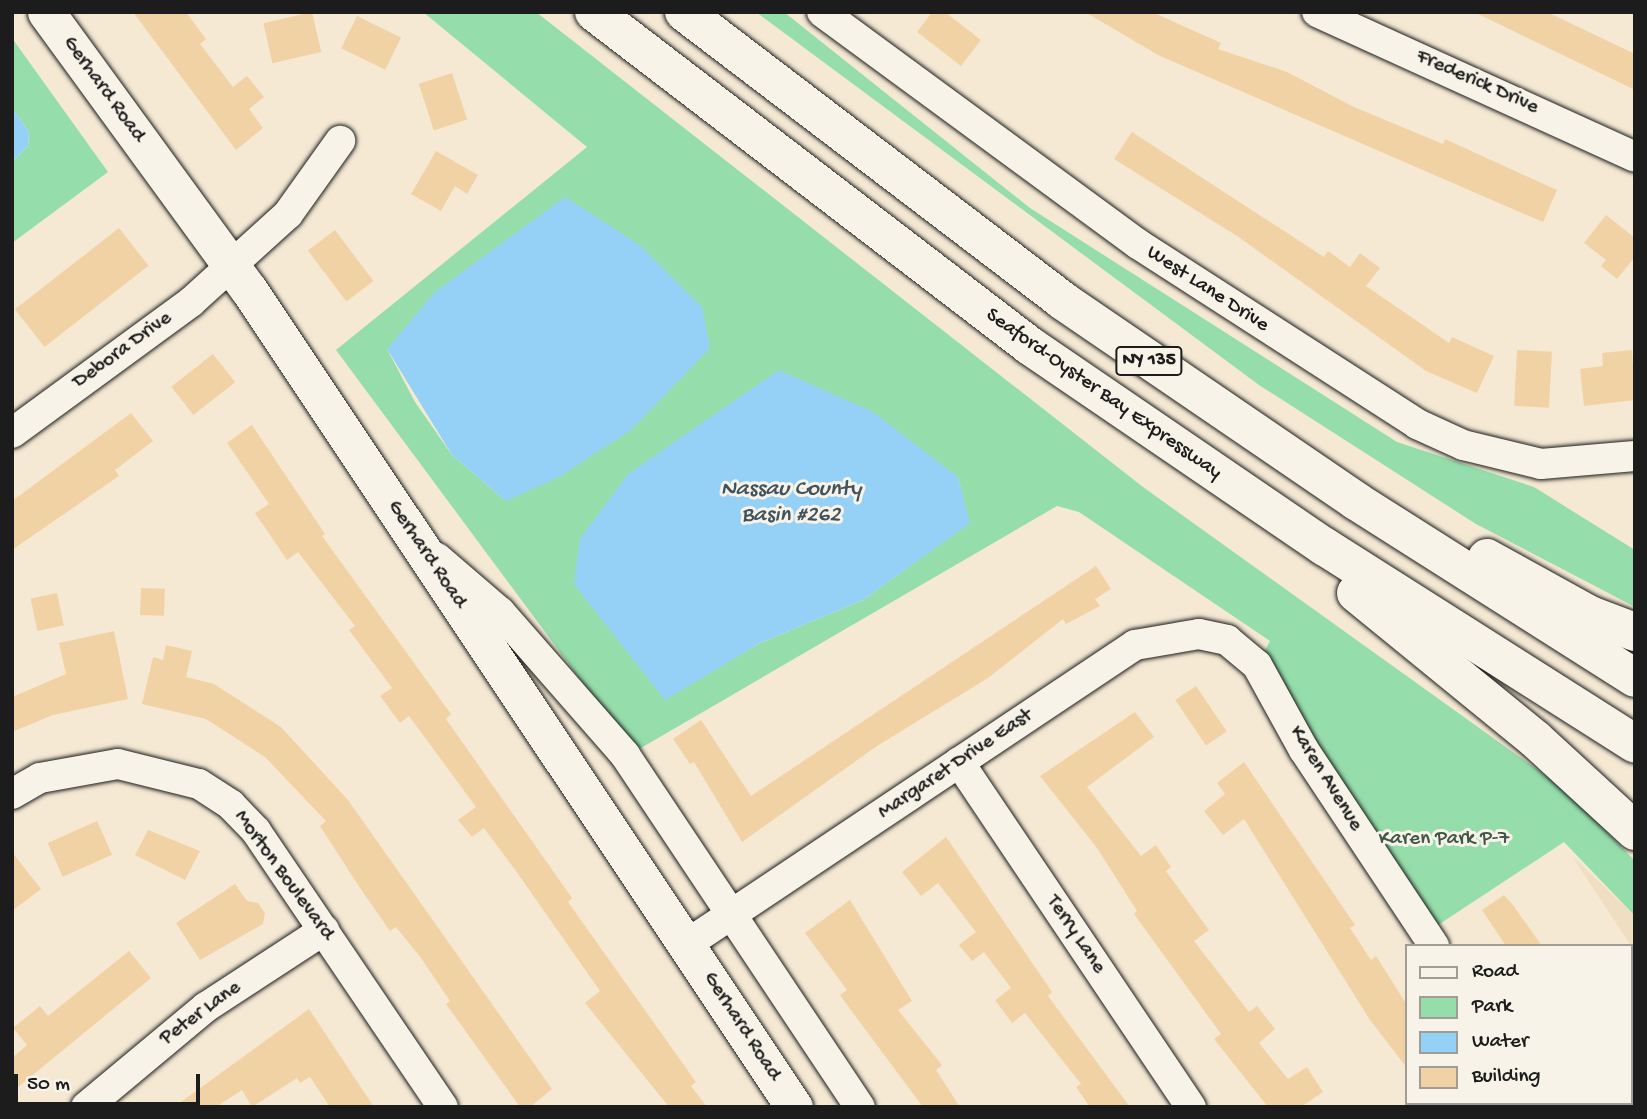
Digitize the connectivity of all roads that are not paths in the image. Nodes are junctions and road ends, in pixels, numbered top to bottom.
1 (46, 12) edge
2 (594, 12) edge
3 (684, 12) edge
4 (822, 12) edge
5 (1317, 12) edge
6 (340, 141) dead end
7 (1635, 157) edge
8 (229, 263) junction
9 (1212, 405) junction
10 (12, 433) edge
11 (1181, 451) junction
12 (1635, 456) edge
13 (418, 542) junction
14 (1635, 632) edge
15 (1239, 648) joint
16 (1635, 678) edge
17 (1635, 744) edge
18 (959, 762) junction
19 (12, 794) edge
20 (1635, 831) edge
21 (731, 918) junction
22 (324, 930) junction
23 (687, 944) junction
24 (1433, 944) edge
25 (86, 1107) edge
26 (443, 1107) edge
27 (794, 1107) edge
28 (860, 1107) edge
29 (1191, 1107) edge

1 - 8 street, Gerhard Road
2 - 11 highway, Seaford-Oyster Bay Expressway / NY 135
3 - 9 highway, NY 135
4 - 12 street, West Lane Drive
5 - 7 street, Frederick Drive
6 - 8 street, Debora Drive
8 - 10 street, Debora Drive
8 - 13 street, Gerhard Road
9 - 14 highway
9 - 16 highway, NY 135
11 - 17 highway, Seaford-Oyster Bay Expressway / NY 135
11 - 20 highway
13 - 21 street
13 - 23 street, Gerhard Road
15 - 18 street, Margaret Drive East
15 - 24 street, Karen Avenue
18 - 21 street, Margaret Drive East
18 - 29 street, Terry Lane
19 - 22 street, Morton Boulevard
21 - 23 street, Margaret Drive East
21 - 28 street
22 - 25 street, Peter Lane
22 - 26 street, Morton Boulevard
23 - 27 street, Gerhard Road

